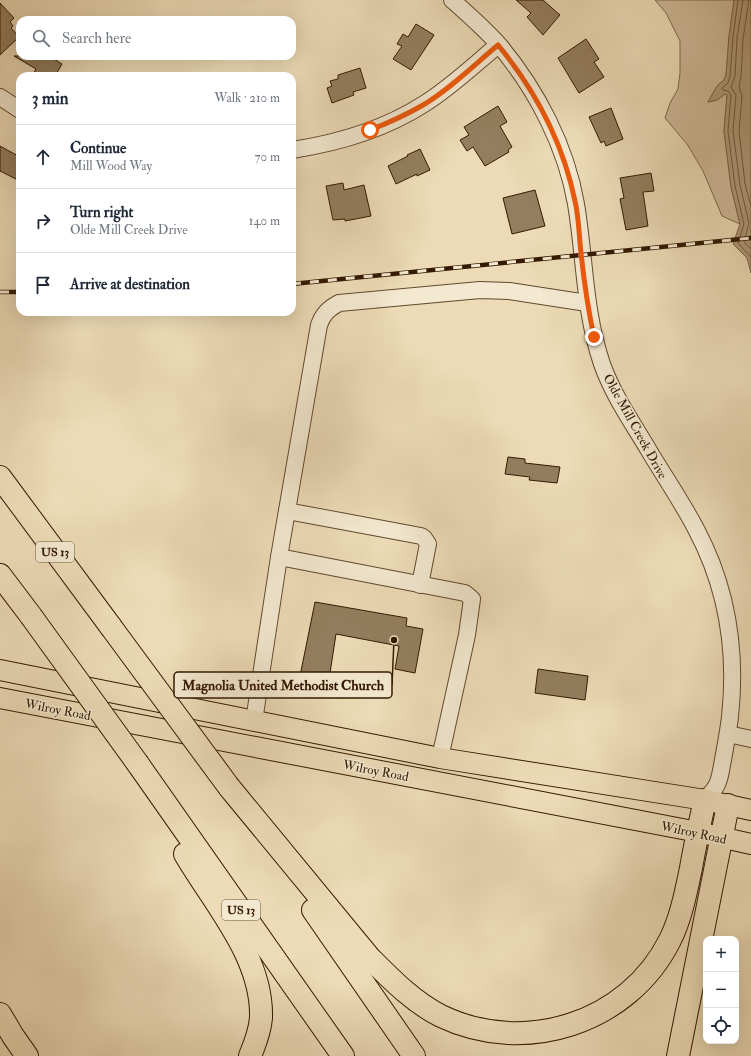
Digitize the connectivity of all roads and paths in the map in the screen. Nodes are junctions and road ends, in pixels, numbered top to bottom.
1 (452, 0) edge
2 (498, 45) junction
3 (0, 97) edge
4 (16, 107) edge
5 (296, 149) edge
6 (587, 303) junction
7 (0, 477) edge
8 (287, 511) junction
9 (279, 557) junction
10 (0, 575) edge
11 (420, 585) junction
12 (0, 670) edge
13 (0, 698) edge
14 (254, 721) junction
15 (728, 734) junction
16 (751, 739) edge
17 (440, 758) junction
18 (138, 764) junction
19 (229, 786) junction
20 (712, 792) junction
21 (728, 805) junction
22 (751, 810) edge
23 (698, 832) junction
24 (721, 837) junction
25 (751, 844) edge
26 (0, 1014) edge
27 (26, 1056) edge
28 (250, 1056) edge
29 (343, 1056) edge
30 (414, 1056) edge
31 (678, 1056) edge

1 - 2 street, Olde Mill Creek Drive
2 - 5 street
2 - 6 street, Olde Mill Creek Drive
3 - 4 street
6 - 8 street
6 - 15 street, Olde Mill Creek Drive
7 - 19 highway, US 13, bridge
8 - 9 street
8 - 11 street
9 - 11 street
9 - 14 street
10 - 18 highway, US 13, bridge
11 - 17 street
12 - 14 main road, Wilroy Road
13 - 23 main road, Wilroy Road
14 - 17 main road, Wilroy Road
15 - 16 street
15 - 20 street, Olde Mill Creek Drive
17 - 20 main road, Wilroy Road
18 - 28 highway
18 - 29 highway, US 13
19 - 23 highway
19 - 30 highway, US 13
20 - 21 main road, Wilroy Road
20 - 23 highway
21 - 22 main road, Wilroy Road
21 - 24 highway
23 - 24 main road, Wilroy Road
24 - 25 main road, Wilroy Road
24 - 31 highway
26 - 27 highway

